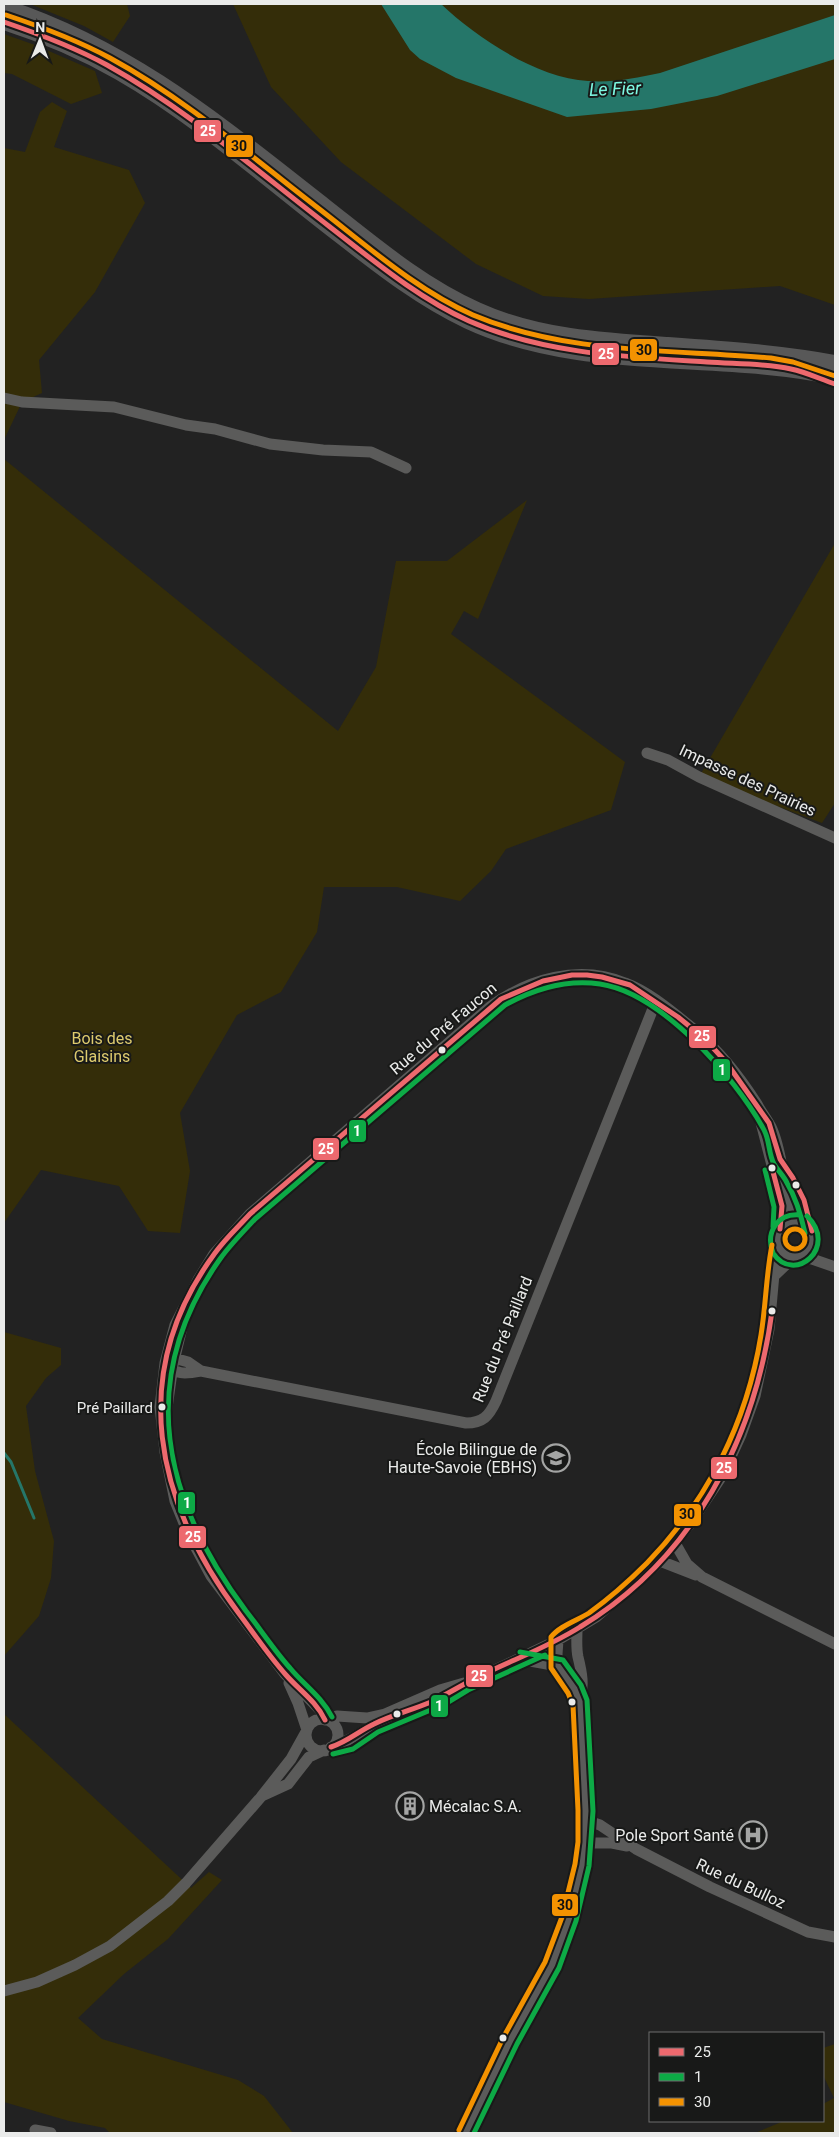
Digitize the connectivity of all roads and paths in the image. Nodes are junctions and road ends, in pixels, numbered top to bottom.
1 (4, 7) edge
2 (4, 22) edge
3 (835, 363) edge
4 (790, 369) junction
5 (835, 377) edge
6 (835, 384) edge
7 (4, 398) edge
8 (406, 468) dead end
9 (647, 753) dead end
10 (835, 838) edge
11 (656, 1001) junction
12 (756, 1102) junction
13 (802, 1222) junction
14 (780, 1229) junction
15 (814, 1242) junction
16 (778, 1246) junction
17 (797, 1257) junction
18 (833, 1266) edge
19 (774, 1276) junction
20 (170, 1364) junction
21 (675, 1543) junction
22 (660, 1561) junction
23 (702, 1577) junction
24 (577, 1629) junction
25 (558, 1640) junction
26 (835, 1644) edge
27 (577, 1656) junction
28 (519, 1659) junction
29 (558, 1666) junction
30 (285, 1674) junction
31 (464, 1683) junction
32 (580, 1703) junction
33 (325, 1720) junction
34 (307, 1731) junction
35 (328, 1749) junction
36 (261, 1798) junction
37 (585, 1820) junction
38 (584, 1843) junction
39 (636, 1848) junction
40 (835, 1937) edge
41 (4, 1992) edge
42 (35, 2130) dead end
43 (51, 2133) edge
44 (466, 2133) edge

1 - 3 highway
2 - 4 highway
4 - 5 highway
4 - 6 highway
7 - 8 street
9 - 10 street, Impasse des Prairies
11 - 12 street, Rue du Pré Faucon
11 - 20 street, Rue du Pré Faucon
11 - 20 street, Rue du Pré Paillard
12 - 13 street, Rue du Pré Faucon
12 - 14 street, Rue du Pré Faucon
13 - 14 street
13 - 15 street
14 - 16 street
15 - 17 street
15 - 18 street
16 - 17 street
16 - 19 street
17 - 18 street
17 - 19 street
19 - 21 street
20 - 30 street, Rue du Pré Faucon
21 - 22 street
21 - 23 street
22 - 23 street
22 - 24 street
23 - 26 street
24 - 25 street
24 - 27 street
25 - 27 street
25 - 28 street
25 - 29 street
27 - 32 street
28 - 29 street
28 - 31 street
29 - 32 street
30 - 33 street, Rue du Pré Faucon
30 - 34 street, Rue du Pré Faucon
31 - 33 street
31 - 35 street
32 - 37 street
33 - 34 street
33 - 35 street
34 - 35 street
34 - 36 street
35 - 36 street
36 - 41 street
37 - 38 street
37 - 39 street, Rue du Bulloz
38 - 39 street, Rue du Bulloz
38 - 44 street
39 - 40 street, Rue du Bulloz
42 - 43 street

